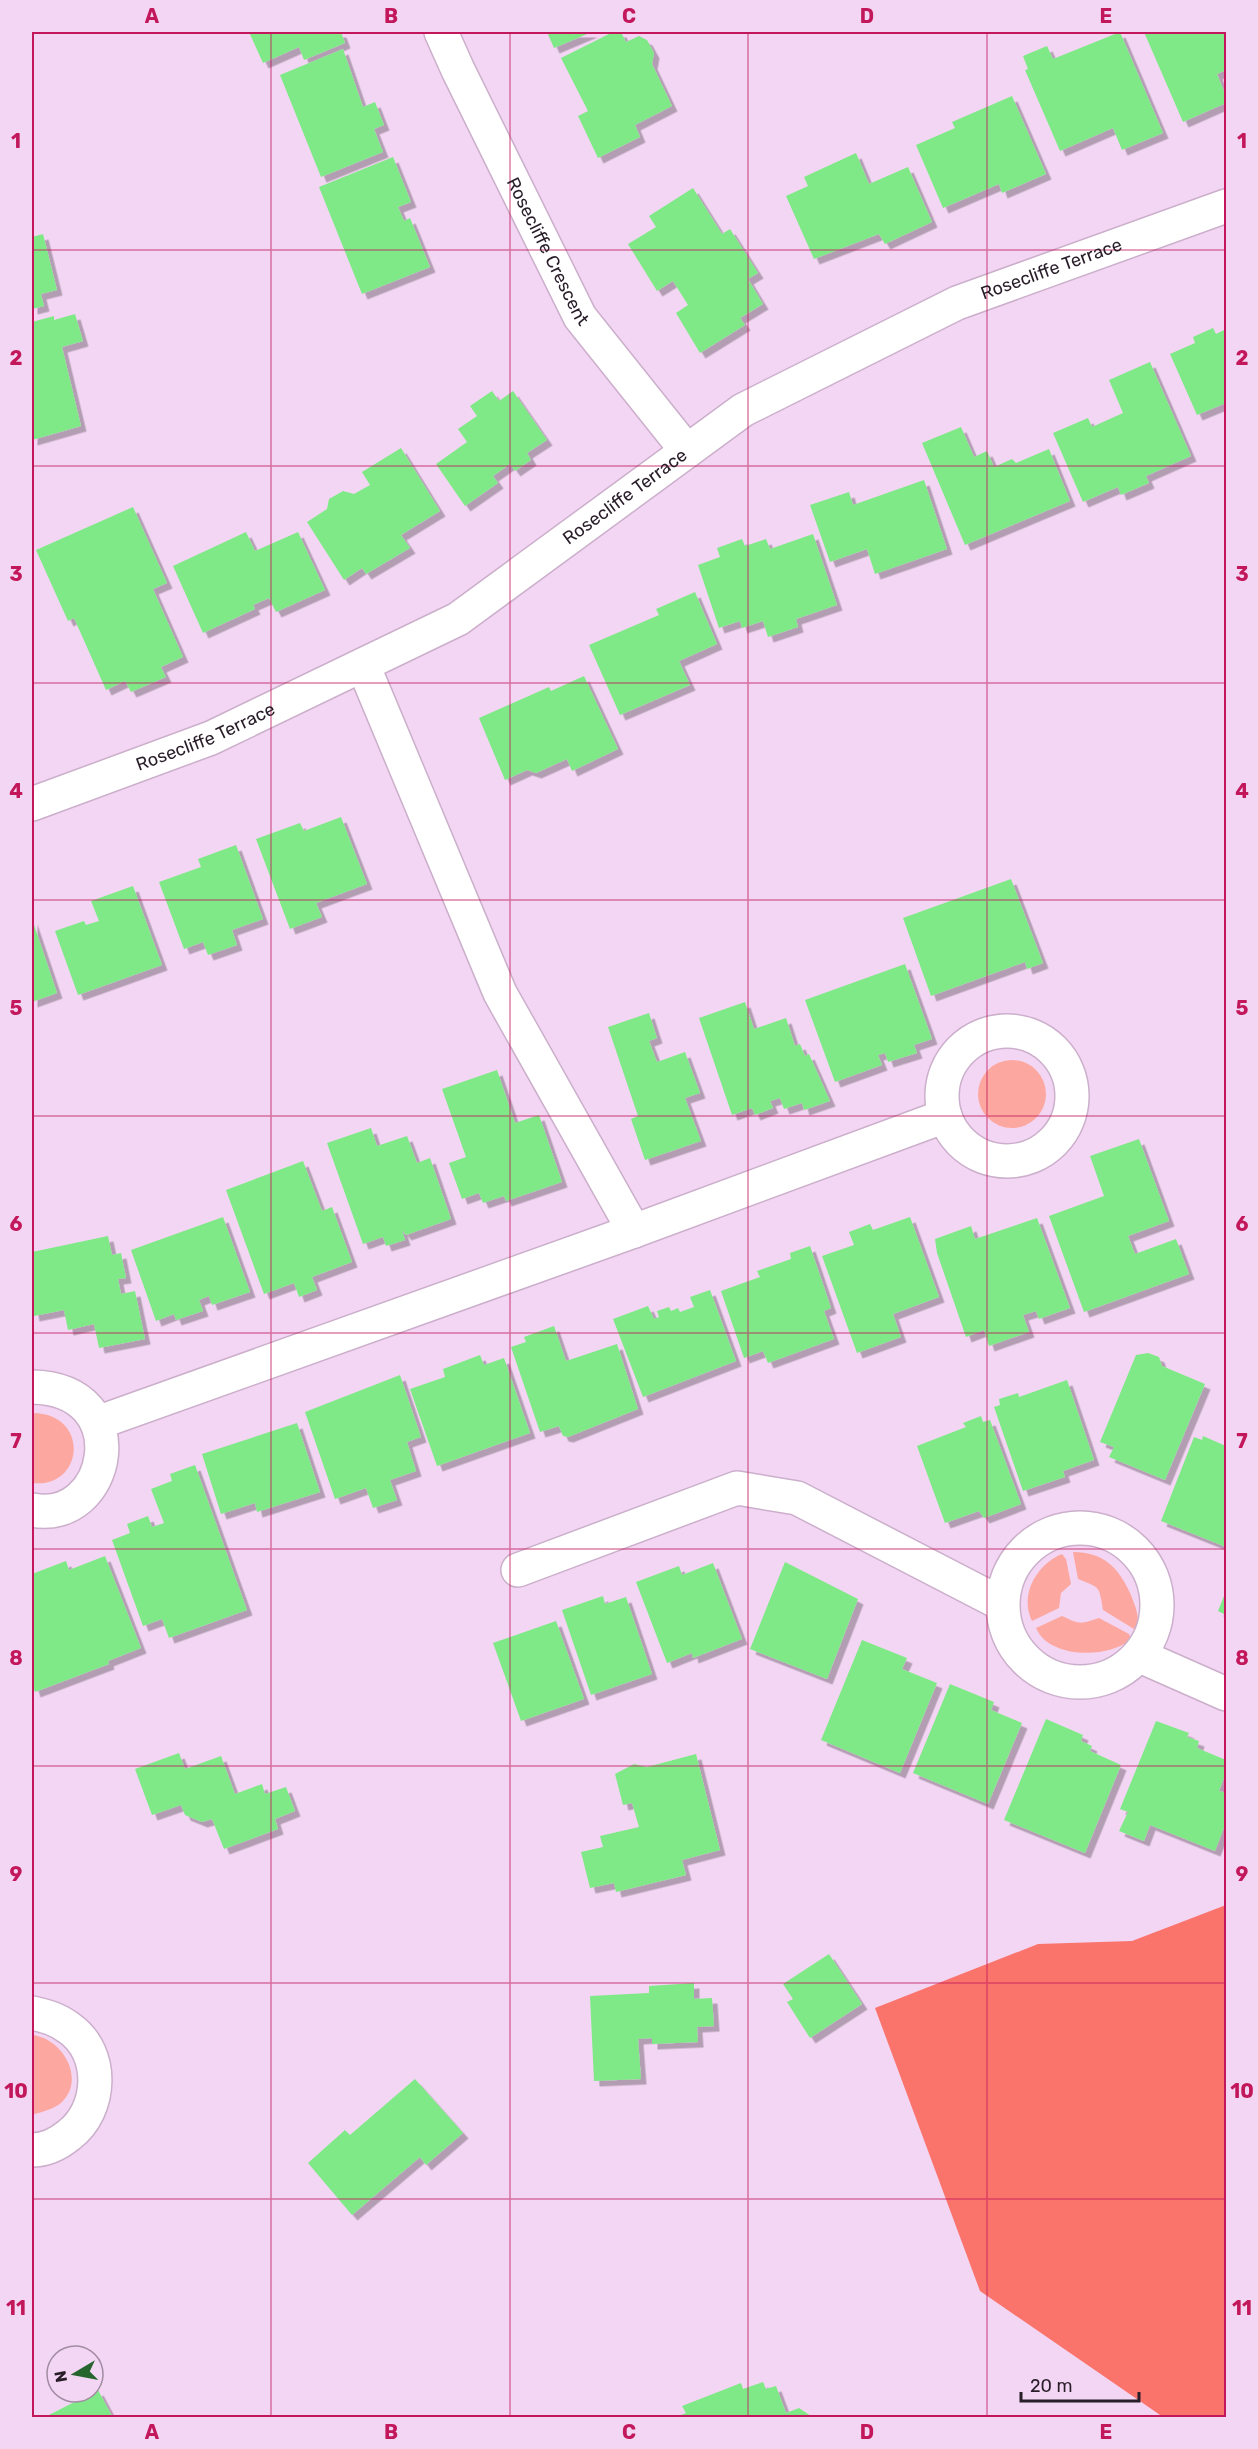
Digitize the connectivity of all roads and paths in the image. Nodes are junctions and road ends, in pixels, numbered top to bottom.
1 (441, 32) edge
2 (1227, 206) edge
3 (687, 451) junction
4 (363, 665) junction
5 (32, 804) edge
6 (945, 1116) dead end
7 (634, 1231) junction
8 (32, 1387) edge
9 (97, 1423) junction
10 (32, 1510) edge
11 (518, 1570) dead end
12 (1002, 1604) junction
13 (1140, 1656) junction
14 (1227, 1694) edge
15 (32, 2013) edge
16 (32, 2150) edge

1 - 3 street, Rosecliffe Crescent
2 - 3 street, Rosecliffe Terrace
3 - 4 street, Rosecliffe Terrace
4 - 5 street, Rosecliffe Terrace
4 - 7 street
6 - 7 street
7 - 9 street
8 - 9 street
9 - 10 street
11 - 12 street
12 - 13 street
12 - 13 street
13 - 14 street
15 - 16 street

